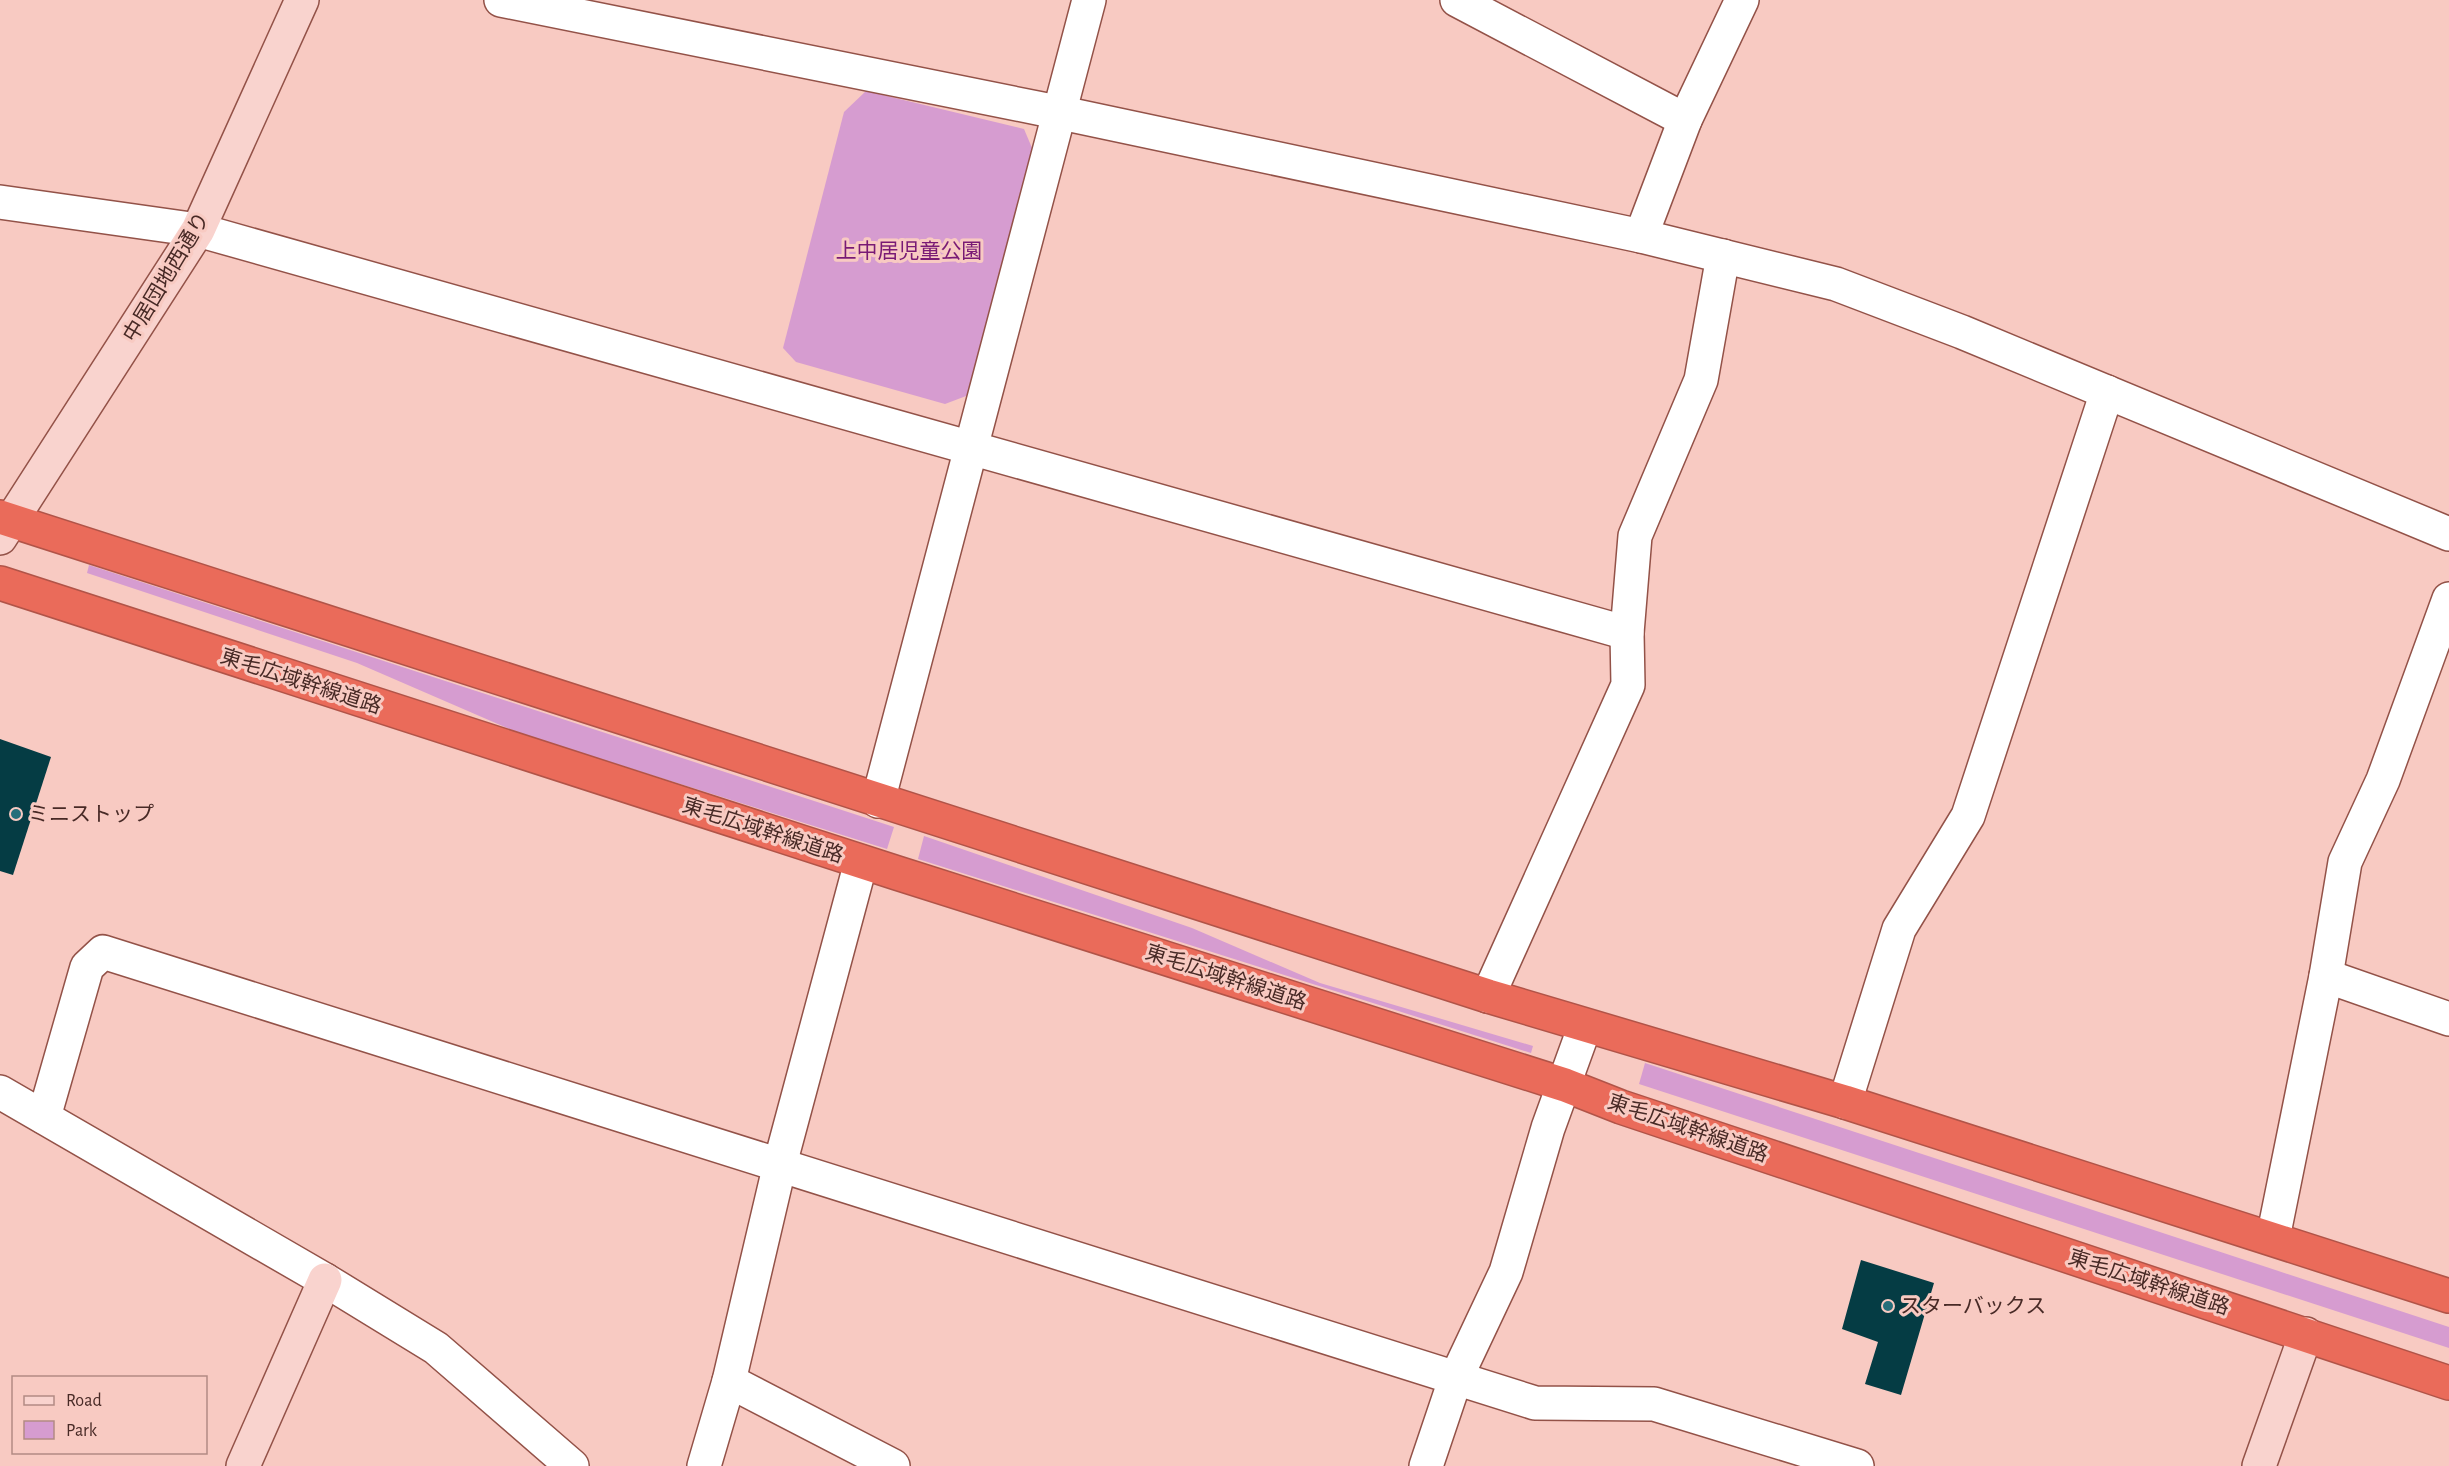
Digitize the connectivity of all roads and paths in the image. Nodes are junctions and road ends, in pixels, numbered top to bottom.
1 (302, 0) edge
2 (501, 0) edge
3 (1089, 0) edge
4 (1456, 0) edge
5 (1742, 0) edge
6 (1057, 112) junction
7 (1685, 120) junction
8 (0, 202) edge
9 (198, 230) junction
10 (1641, 236) junction
11 (1723, 256) junction
12 (2107, 392) junction
13 (972, 450) junction
14 (4, 525) edge
15 (2449, 534) edge
16 (0, 584) edge
17 (2449, 599) edge
18 (1627, 633) junction
19 (878, 801) junction
20 (861, 862) junction
21 (2326, 976) junction
22 (1488, 996) junction
23 (2449, 1019) edge
24 (1585, 1026) junction
25 (1565, 1084) junction
26 (0, 1092) edge
27 (1845, 1101) junction
28 (44, 1117) junction
29 (780, 1164) junction
30 (2273, 1238) junction
31 (325, 1280) junction
32 (2449, 1296) edge
33 (2306, 1334) junction
34 (1455, 1380) junction
35 (729, 1381) junction
36 (2449, 1383) edge
37 (243, 1466) edge
38 (572, 1466) edge
39 (704, 1466) edge
40 (893, 1466) edge
41 (1426, 1466) edge
42 (1857, 1466) edge
43 (2259, 1466) edge

1 - 9 street, 中居団地西通り
2 - 6 street
3 - 6 street
4 - 7 street
5 - 7 street
6 - 10 street
6 - 13 street
7 - 10 street
8 - 9 street
9 - 13 street
9 - 14 street, 中居団地西通り
10 - 11 street
11 - 12 street
11 - 18 street
12 - 15 street
12 - 27 street
13 - 18 street
13 - 19 street
14 - 19 highway
16 - 20 highway, 東毛広域幹線道路
17 - 21 street
18 - 22 street
19 - 22 highway
20 - 25 highway, 東毛広域幹線道路
20 - 29 street
21 - 23 street
21 - 30 street
22 - 24 highway
24 - 25 street
24 - 27 highway
25 - 33 highway, 東毛広域幹線道路
25 - 34 street
26 - 28 street
27 - 30 highway
28 - 29 street
28 - 31 street
29 - 34 street
29 - 35 street
30 - 32 highway
31 - 37 street
31 - 38 street
33 - 36 highway, 東毛広域幹線道路
33 - 43 street
34 - 41 street
34 - 42 street
35 - 39 street
35 - 40 street

